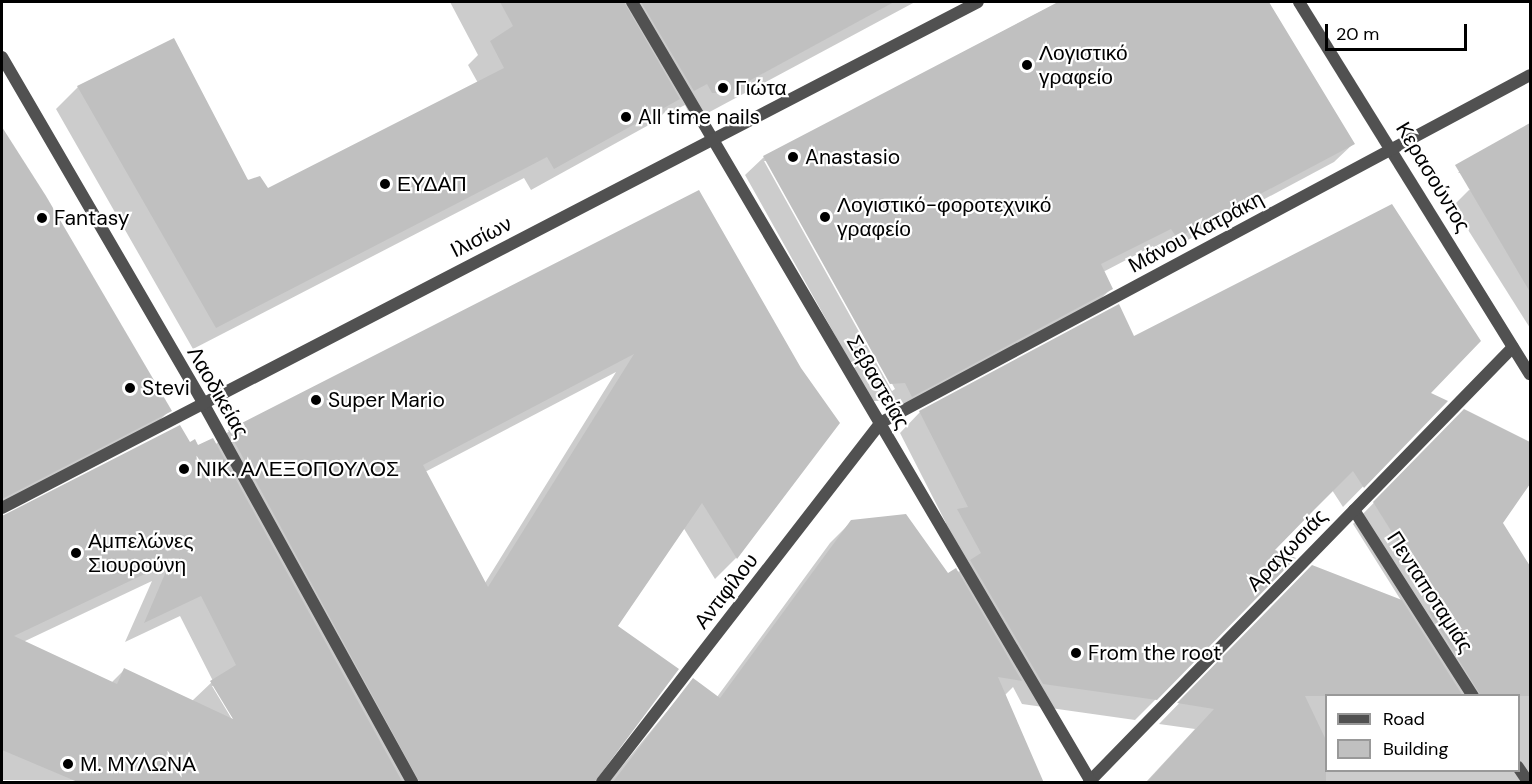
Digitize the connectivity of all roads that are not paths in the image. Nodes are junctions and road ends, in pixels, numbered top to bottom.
1 (632, 2) edge
2 (978, 2) edge
3 (1299, 2) edge
4 (2, 57) edge
5 (1530, 75) edge
6 (712, 139) junction
7 (1394, 149) junction
8 (1513, 347) junction
9 (1530, 374) edge
10 (202, 403) junction
11 (880, 423) junction
12 (2, 508) edge
13 (1354, 510) junction
14 (1472, 694) edge
15 (1520, 770) edge
16 (1090, 782) edge
17 (412, 783) edge
18 (603, 783) edge
19 (1528, 783) edge

1 - 6 street, Σεβαστείας
2 - 6 street, Ιλισίων
3 - 7 street, Κερασούντος
4 - 10 street, Λαοδικείας
5 - 7 street, Μάνου Κατράκη
6 - 10 street, Ιλισίων
6 - 11 street, Σεβαστείας
7 - 8 street, Κερασούντος
7 - 11 street, Μάνου Κατράκη
8 - 9 street, Κερασούντος
8 - 13 street, Αραχωσιάς
10 - 12 street, Ιλισίων
10 - 17 street, Λαοδικείας
11 - 16 street, Σεβαστείας
11 - 18 street, Αντιφίλου
13 - 14 street, Πενταποταμιάς
13 - 16 street, Αραχωσιάς
15 - 19 street

